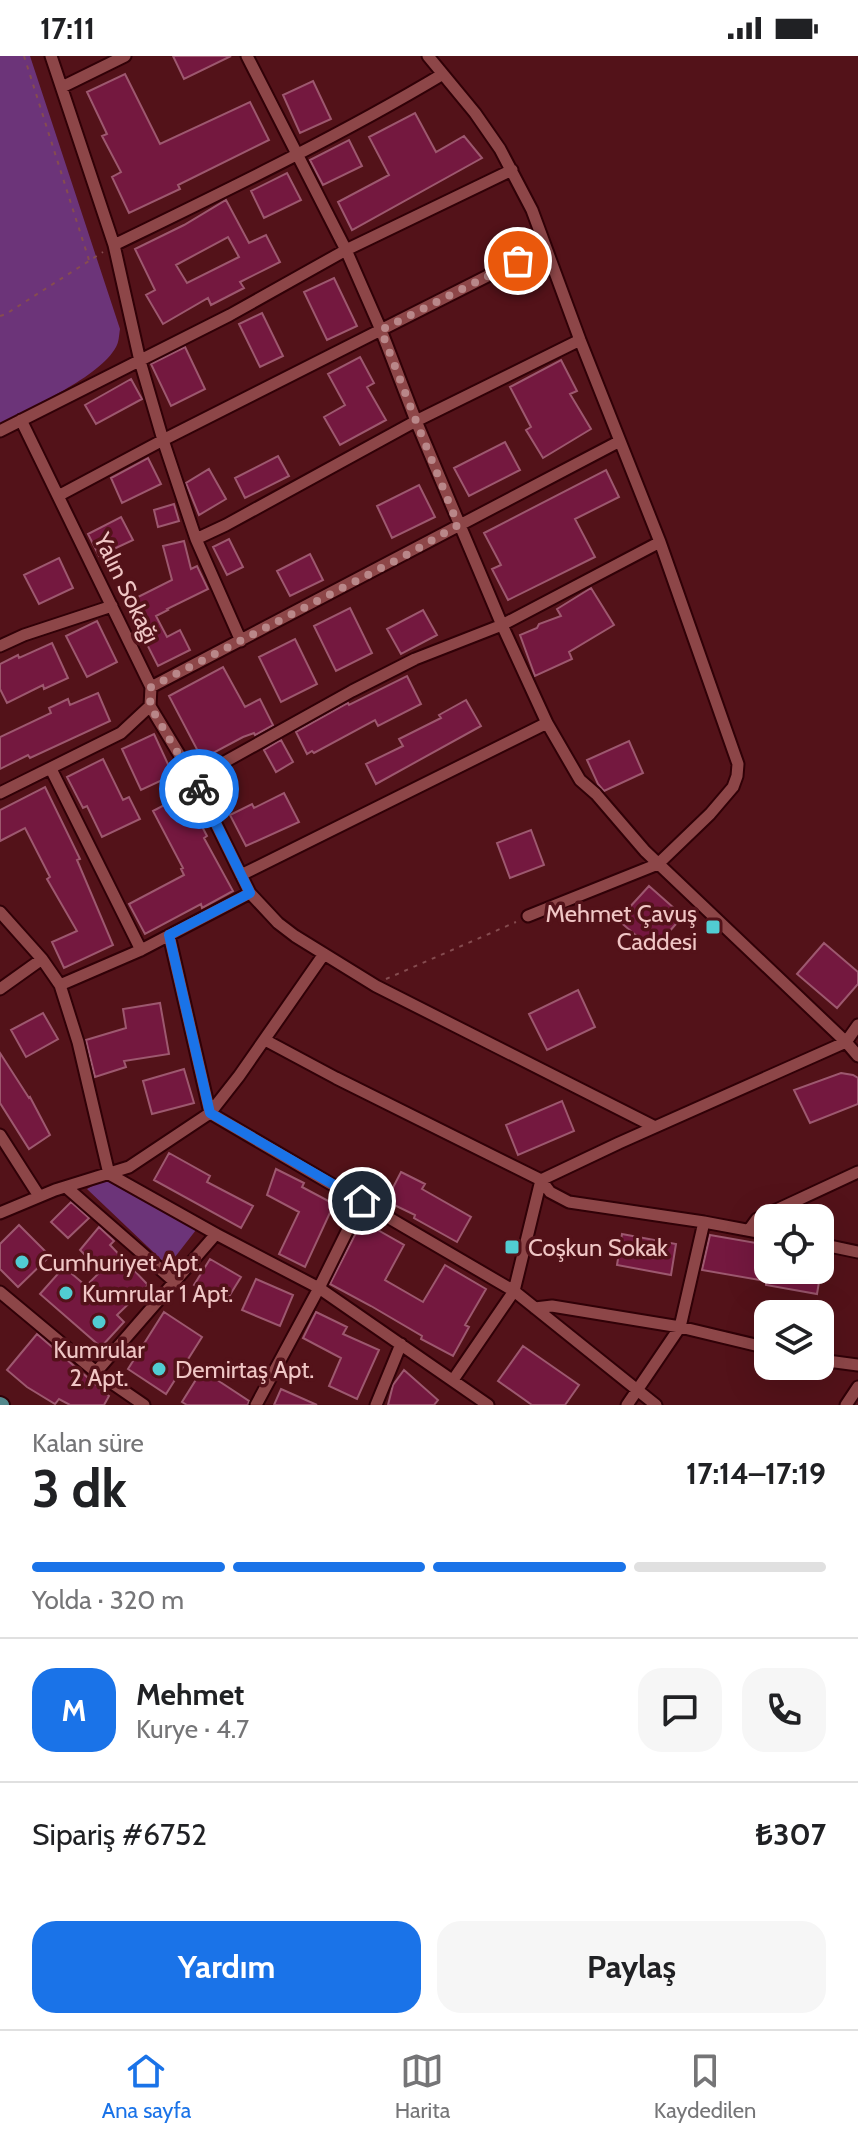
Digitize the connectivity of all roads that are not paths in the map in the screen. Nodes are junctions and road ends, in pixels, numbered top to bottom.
1 (51, 56) edge
2 (125, 56) edge
3 (247, 56) edge
4 (428, 56) edge
5 (443, 74) junction
6 (62, 87) junction
7 (299, 155) junction
8 (512, 170) junction
9 (114, 245) junction
10 (545, 247) junction
11 (346, 250) junction
12 (381, 330) junction
13 (580, 340) junction
14 (140, 361) junction
15 (21, 420) junction
16 (416, 421) junction
17 (0, 431) edge
18 (163, 440) junction
19 (620, 441) junction
20 (58, 496) junction
21 (458, 525) junction
22 (196, 539) junction
23 (660, 542) junction
24 (112, 606) junction
25 (502, 625) junction
26 (241, 641) junction
27 (0, 646) edge
28 (151, 687) junction
29 (150, 706) junction
30 (547, 723) junction
31 (51, 769) junction
32 (194, 779) junction
33 (0, 793) edge
34 (658, 864) junction
35 (241, 875) junction
36 (250, 893) junction
37 (0, 912) edge
38 (528, 916) road end
39 (169, 935) junction
40 (141, 950) junction
41 (324, 954) junction
42 (42, 959) junction
43 (60, 985) junction
44 (0, 989) edge
45 (858, 1025) edge
46 (265, 1040) junction
47 (846, 1042) junction
48 (858, 1056) edge
49 (210, 1113) junction
50 (655, 1127) junction
51 (0, 1135) edge
52 (858, 1172) edge
53 (109, 1174) junction
54 (541, 1180) junction
55 (66, 1187) junction
56 (39, 1196) junction
57 (362, 1201) junction
58 (0, 1213) edge
59 (704, 1222) junction
60 (749, 1230) junction
61 (754, 1231) edge
62 (216, 1234) junction
63 (834, 1247) edge
64 (858, 1252) edge
65 (175, 1282) junction
66 (319, 1288) junction
67 (514, 1291) junction
68 (0, 1292) edge
69 (535, 1308) junction
70 (680, 1327) junction
71 (401, 1344) junction
72 (754, 1345) edge
73 (834, 1362) edge
74 (858, 1365) edge
75 (96, 1372) junction
76 (453, 1380) junction
77 (858, 1387) edge
78 (637, 1391) junction
79 (144, 1405) edge
80 (256, 1405) edge
81 (376, 1405) edge
82 (488, 1405) edge
83 (627, 1405) edge
84 (656, 1405) edge
85 (846, 1405) edge

1 - 6 street
2 - 6 street
3 - 7 street
4 - 5 street
5 - 7 street
5 - 8 street
6 - 9 street
7 - 9 street
7 - 11 street
8 - 10 street
8 - 11 street
9 - 14 street
10 - 12 street
10 - 13 street
11 - 12 street
11 - 14 street
12 - 16 street
12 - 18 street
13 - 16 street
13 - 19 street
14 - 15 street
14 - 18 street
15 - 17 street
15 - 20 street, Yalın Sokağı
16 - 21 street
16 - 22 street
18 - 20 street
18 - 22 street
19 - 21 street
19 - 23 street
20 - 24 street, Yalın Sokağı
21 - 25 street
21 - 26 street
22 - 26 street
23 - 25 street
23 - 34 street
24 - 27 street
24 - 28 street, Yalın Sokağı
25 - 30 street
25 - 32 street
26 - 28 street
28 - 29 street, Yalın Sokağı
29 - 31 street
29 - 32 street
30 - 34 street
30 - 35 street
31 - 33 street
31 - 40 street
32 - 35 street
34 - 38 street
34 - 47 street
35 - 36 street
36 - 39 street
36 - 41 street
37 - 42 street
39 - 40 street
39 - 49 street
40 - 43 street
41 - 46 street
41 - 50 street
42 - 43 street
42 - 44 street
43 - 53 street
45 - 47 street
46 - 49 street
46 - 54 street
47 - 48 street
47 - 50 street
49 - 53 street
49 - 57 street
50 - 54 street
51 - 56 street
52 - 60 street
53 - 55 street
53 - 62 street
54 - 59 street
54 - 67 street
55 - 56 street
55 - 65 street
56 - 58 street
57 - 66 street
57 - 67 street
59 - 60 street
59 - 70 street
60 - 61 street
62 - 65 street
62 - 66 street
63 - 64 street
65 - 75 street
66 - 71 street
66 - 80 street
67 - 69 street
67 - 76 street
68 - 75 street
69 - 70 street
69 - 78 street
70 - 72 street
70 - 78 street
71 - 76 street
71 - 81 street
73 - 74 street
75 - 79 street
76 - 82 street
77 - 85 street
78 - 83 street
78 - 84 street

